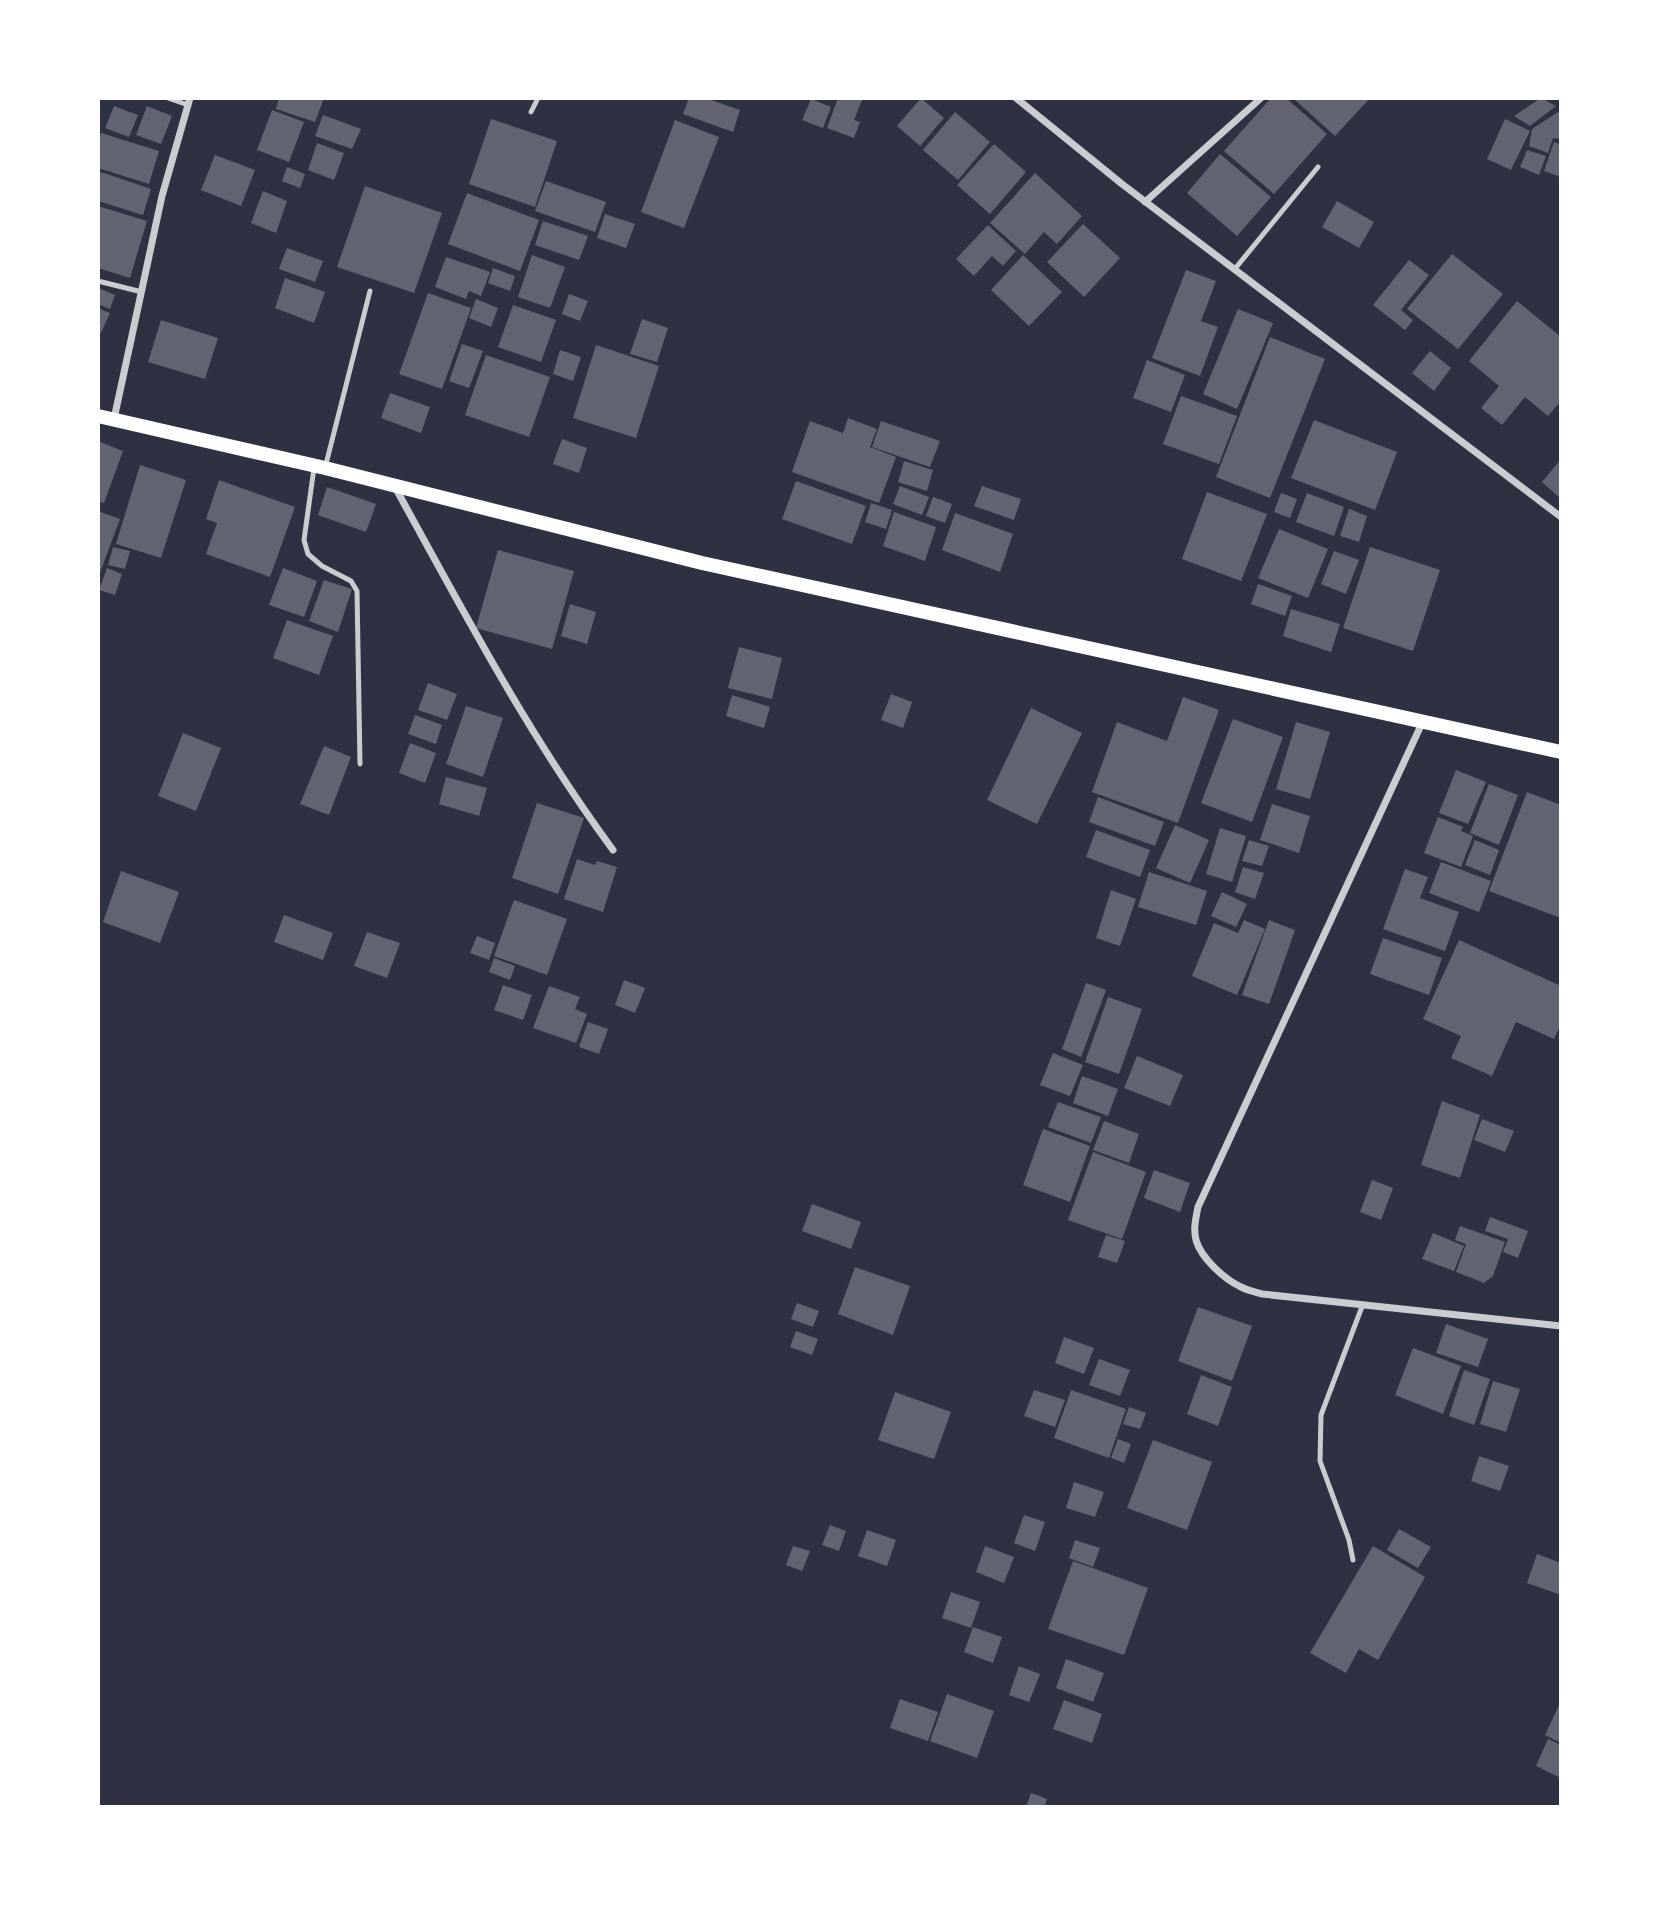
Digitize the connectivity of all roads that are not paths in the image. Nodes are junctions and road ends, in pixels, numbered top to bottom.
1 (168, 98) edge
2 (538, 98) edge
3 (1016, 98) edge
4 (1261, 98) edge
5 (189, 102) edge
6 (531, 112) dead end
7 (1318, 167) dead end
8 (1145, 201) junction
9 (1234, 270) junction
10 (98, 281) edge
11 (370, 291) dead end
12 (142, 292) junction
13 (98, 416) edge
14 (114, 419) junction
15 (320, 466) junction
16 (394, 486) junction
17 (1561, 517) edge
18 (1423, 721) junction
19 (1561, 752) edge
20 (360, 764) dead end
21 (613, 850) dead end
22 (1363, 1304) junction
23 (1561, 1325) edge
24 (1353, 1560) dead end

1 - 5 lane
2 - 6 lane
3 - 8 street
4 - 8 street
5 - 12 street
7 - 9 lane
8 - 9 street
9 - 17 street
10 - 12 lane
11 - 15 lane
12 - 14 street
13 - 14 main road
14 - 15 main road
15 - 16 main road
15 - 20 lane
16 - 18 main road
16 - 21 street
18 - 19 main road
18 - 22 street
22 - 23 street
22 - 24 lane

